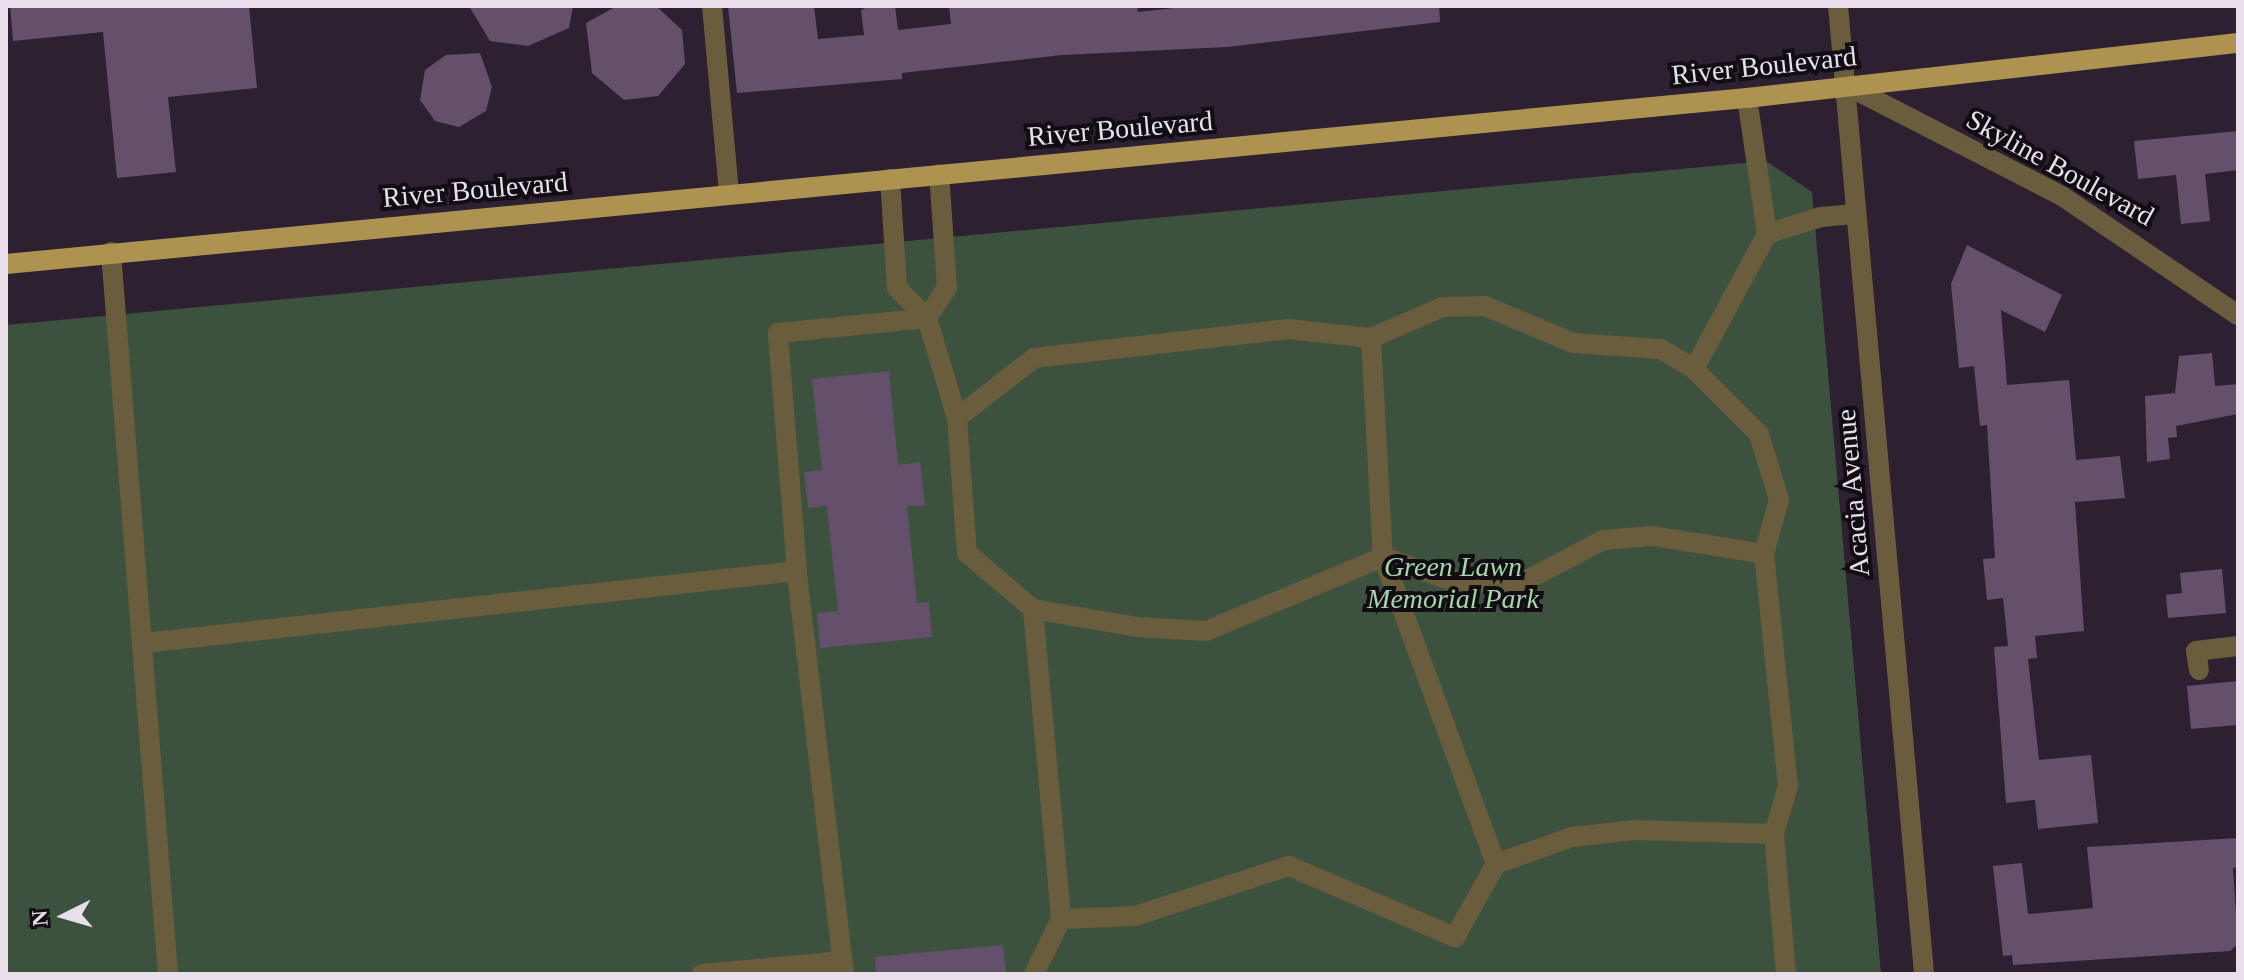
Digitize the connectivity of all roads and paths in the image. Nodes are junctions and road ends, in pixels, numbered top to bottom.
1 (712, 6) edge
2 (1838, 6) edge
3 (2238, 43) edge
4 (1846, 85) junction
5 (1747, 98) junction
6 (939, 174) junction
7 (890, 179) junction
8 (729, 194) junction
9 (1855, 214) junction
10 (1767, 234) junction
11 (111, 252) junction
12 (6, 264) edge
13 (2238, 315) edge
14 (927, 318) junction
15 (1371, 338) junction
16 (1694, 369) junction
17 (957, 418) junction
18 (1764, 554) junction
19 (1383, 557) junction
20 (797, 571) junction
21 (1033, 609) junction
22 (144, 643) junction
23 (2238, 646) edge
24 (2199, 670) dead end
25 (1774, 834) junction
26 (1496, 864) junction
27 (1061, 919) junction
28 (843, 967) edge
29 (168, 974) edge
30 (702, 974) edge
31 (1034, 974) edge
32 (1786, 974) edge
33 (1924, 974) edge

1 - 8 street
2 - 4 street, Acacia Avenue
3 - 4 main road, River Boulevard
4 - 5 main road, River Boulevard
4 - 9 street, Acacia Avenue
4 - 13 street, Skyline Boulevard
5 - 6 main road, River Boulevard
5 - 10 street
6 - 7 main road, River Boulevard
6 - 14 street
7 - 8 main road, River Boulevard
7 - 14 street
8 - 11 main road, River Boulevard
9 - 10 street
9 - 33 street, Acacia Avenue
10 - 16 street
11 - 12 main road, River Boulevard
11 - 22 street
14 - 17 street
14 - 20 street
15 - 16 street
15 - 17 street
15 - 19 street
16 - 18 street
17 - 21 street
18 - 19 street
18 - 25 street
19 - 21 street
19 - 26 street
20 - 22 street
20 - 28 street
21 - 27 street
22 - 29 street
23 - 24 street
25 - 26 street
25 - 32 street
26 - 27 street
27 - 31 street
28 - 30 street

